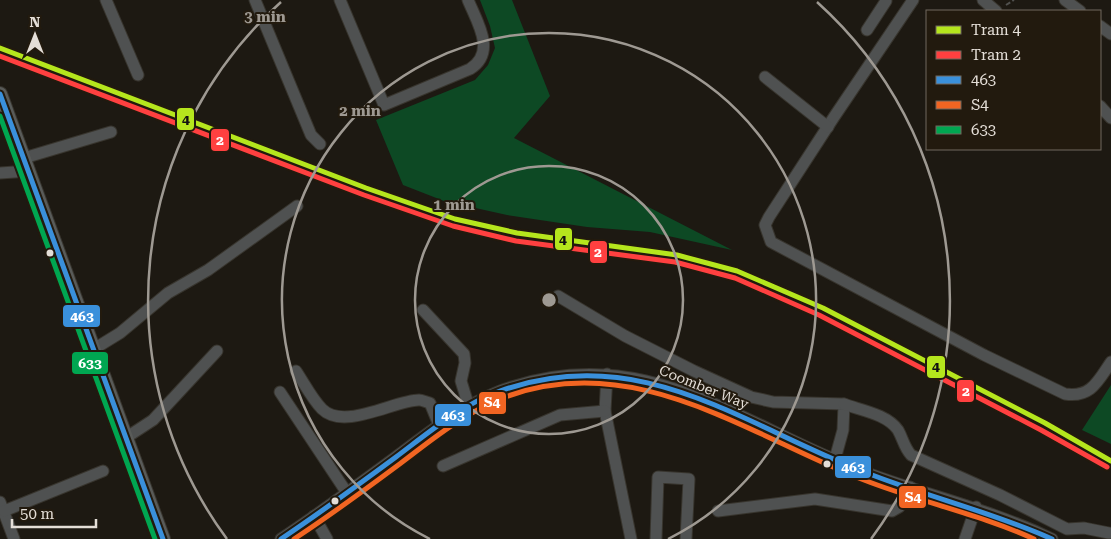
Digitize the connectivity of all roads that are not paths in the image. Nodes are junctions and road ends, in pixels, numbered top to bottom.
1 (106, 0) edge
2 (255, 0) edge
3 (340, 0) edge
4 (468, 0) edge
5 (885, 0) edge
6 (894, 0) edge
7 (914, 0) edge
8 (983, 0) edge
9 (1065, 0) edge
10 (995, 10) edge
11 (1079, 10) edge
12 (867, 30) dead end
13 (138, 75) dead end
14 (765, 77) dead end
15 (0, 94) edge
16 (1101, 107) edge
17 (1111, 118) edge
18 (828, 127) junction
19 (111, 132) dead end
20 (320, 144) dead end
21 (24, 158) junction
22 (29, 171) junction
23 (0, 173) edge
24 (297, 206) dead end
25 (558, 296) dead end
26 (423, 310) dead end
27 (94, 349) junction
28 (217, 351) dead end
29 (1111, 362) edge
30 (296, 371) dead end
31 (606, 374) junction
32 (280, 392) dead end
33 (844, 404) junction
34 (469, 407) junction
35 (605, 411) junction
36 (439, 425) junction
37 (128, 437) junction
38 (835, 459) junction
39 (443, 466) dead end
40 (103, 471) dead end
41 (910, 487) junction
42 (347, 493) junction
43 (2, 507) edge
44 (976, 507) junction
45 (718, 511) dead end
46 (314, 516) junction
47 (1109, 533) dead end
48 (160, 535) edge
49 (285, 538) edge
50 (14, 539) edge
51 (327, 539) edge
52 (631, 539) edge
53 (656, 539) edge
54 (686, 539) edge
55 (965, 539) edge
56 (1052, 539) edge

1 - 13 street
2 - 20 street
3 - 4 street
5 - 6 street
5 - 12 street
7 - 18 street
8 - 10 street
9 - 11 street
14 - 18 street
15 - 21 main road
16 - 17 street
18 - 29 street
19 - 21 street
21 - 22 main road
22 - 23 street
22 - 27 main road
24 - 27 street
25 - 33 street
26 - 34 street
27 - 37 main road
28 - 37 street
30 - 36 street
31 - 34 street, Coomber Way
31 - 35 street
31 - 38 street, Coomber Way
32 - 42 street
33 - 38 street
33 - 47 street
34 - 36 street, Coomber Way
35 - 39 street
35 - 52 street
36 - 42 street, Coomber Way
37 - 48 main road
38 - 41 street, Coomber Way
40 - 43 street
41 - 44 street, Coomber Way
41 - 45 street
42 - 46 street, Coomber Way
43 - 50 street
44 - 55 street
44 - 56 street, Coomber Way
46 - 49 street, Coomber Way
46 - 51 street
53 - 54 street

